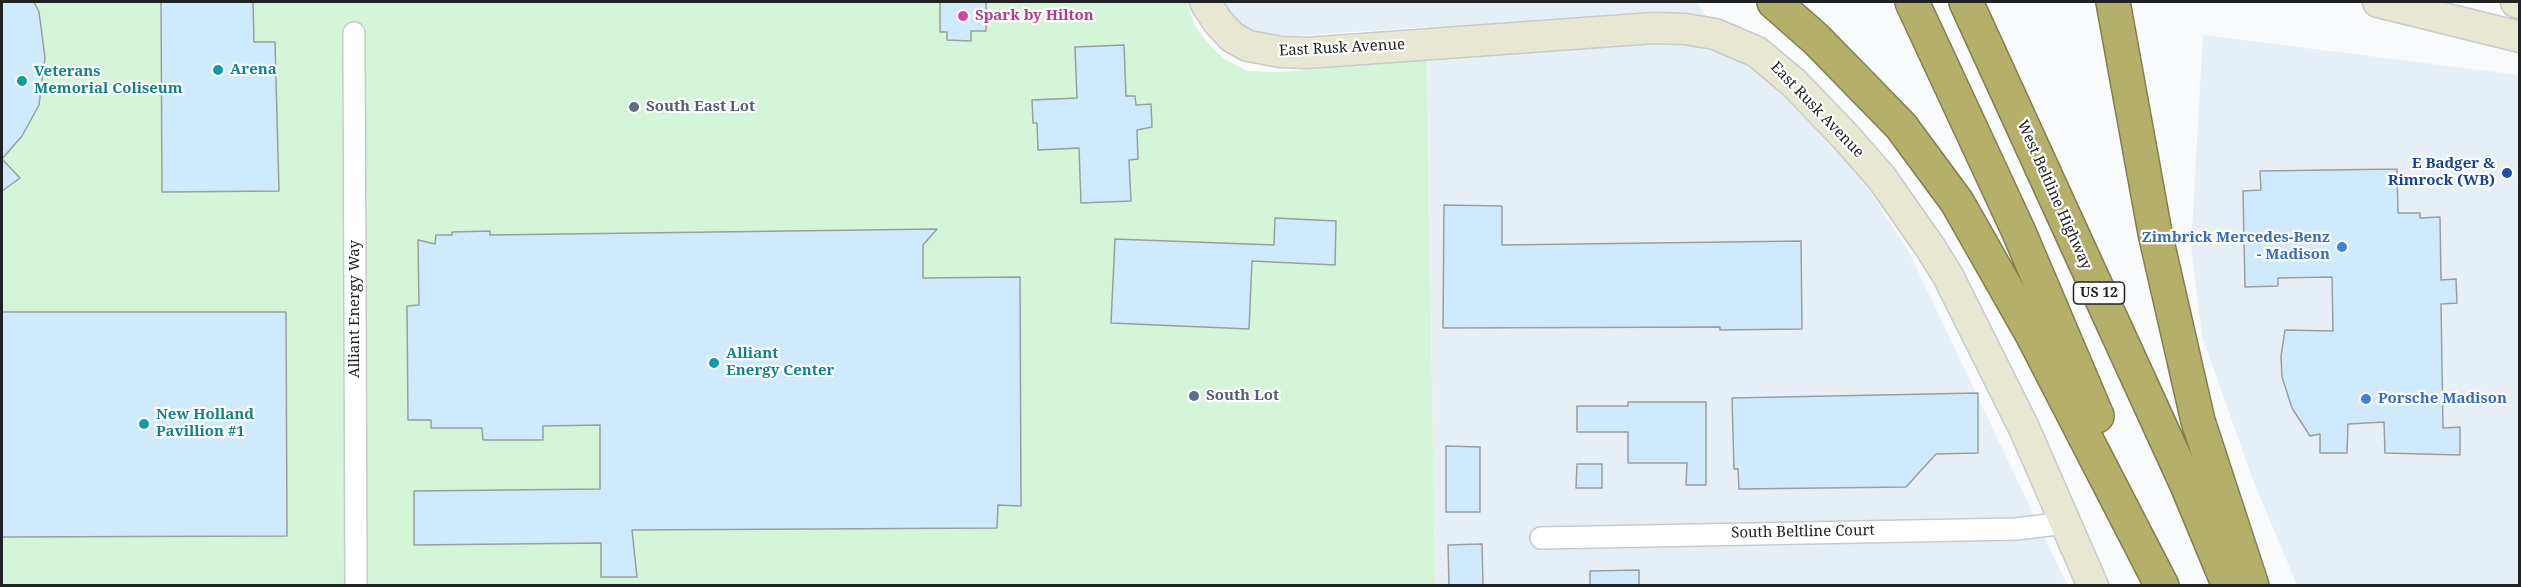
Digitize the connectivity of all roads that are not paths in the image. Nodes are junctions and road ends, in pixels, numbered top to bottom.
1 (1205, 2) edge
2 (1774, 2) edge
3 (1912, 2) edge
4 (1966, 2) edge
5 (2114, 2) edge
6 (2133, 2) edge
7 (2378, 2) edge
8 (354, 33) dead end
9 (2520, 37) edge
10 (2125, 65) junction
11 (2065, 523) junction
12 (1541, 538) dead end
13 (356, 585) edge
14 (2093, 585) edge
15 (2162, 585) edge
16 (2169, 585) edge
17 (2229, 585) edge
18 (2252, 585) edge

1 - 11 street, East Rusk Avenue
2 - 15 highway
3 - 16 highway, US 12
4 - 17 highway, West Beltline Highway / US 12
5 - 10 highway
6 - 10 highway
7 - 9 street
8 - 13 street, Alliant Energy Way
10 - 18 highway
11 - 12 street, South Beltline Court
11 - 14 street, East Rusk Avenue

